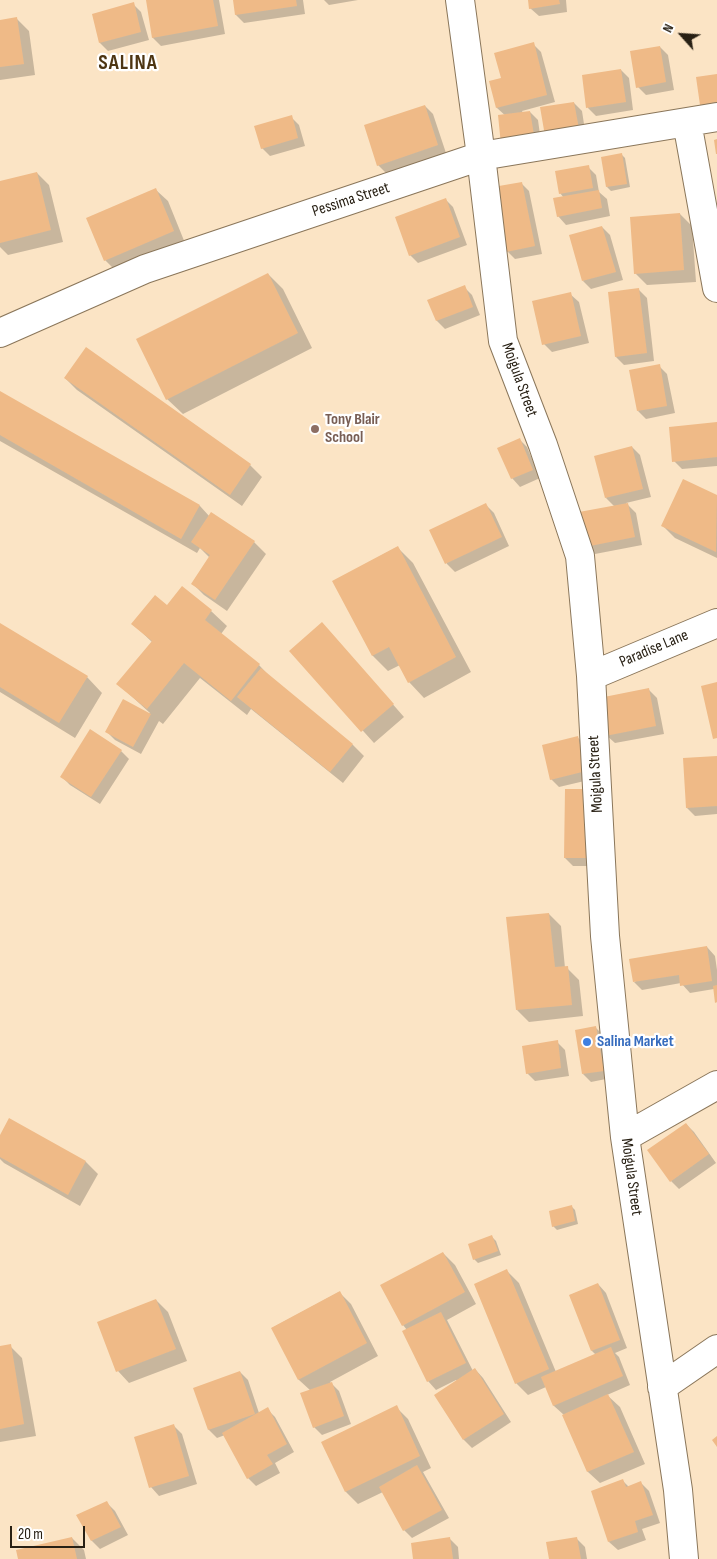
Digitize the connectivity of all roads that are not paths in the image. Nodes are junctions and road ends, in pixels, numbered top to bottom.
1 (460, 0) edge
2 (717, 117) edge
3 (687, 122) junction
4 (482, 156) junction
5 (717, 288) edge
6 (0, 334) edge
7 (717, 622) edge
8 (591, 676) junction
9 (717, 1085) edge
10 (625, 1137) junction
11 (717, 1349) edge
12 (662, 1387) junction
13 (684, 1559) edge

1 - 4 street, Moigula Street
2 - 3 street, Pessima Street
3 - 4 street, Pessima Street
3 - 5 street
4 - 6 street, Pessima Street
4 - 8 street, Moigula Street
7 - 8 street, Paradise Lane
8 - 10 street, Moigula Street
9 - 10 street
10 - 12 street, Moigula Street
11 - 12 street
12 - 13 street, Moigula Street

